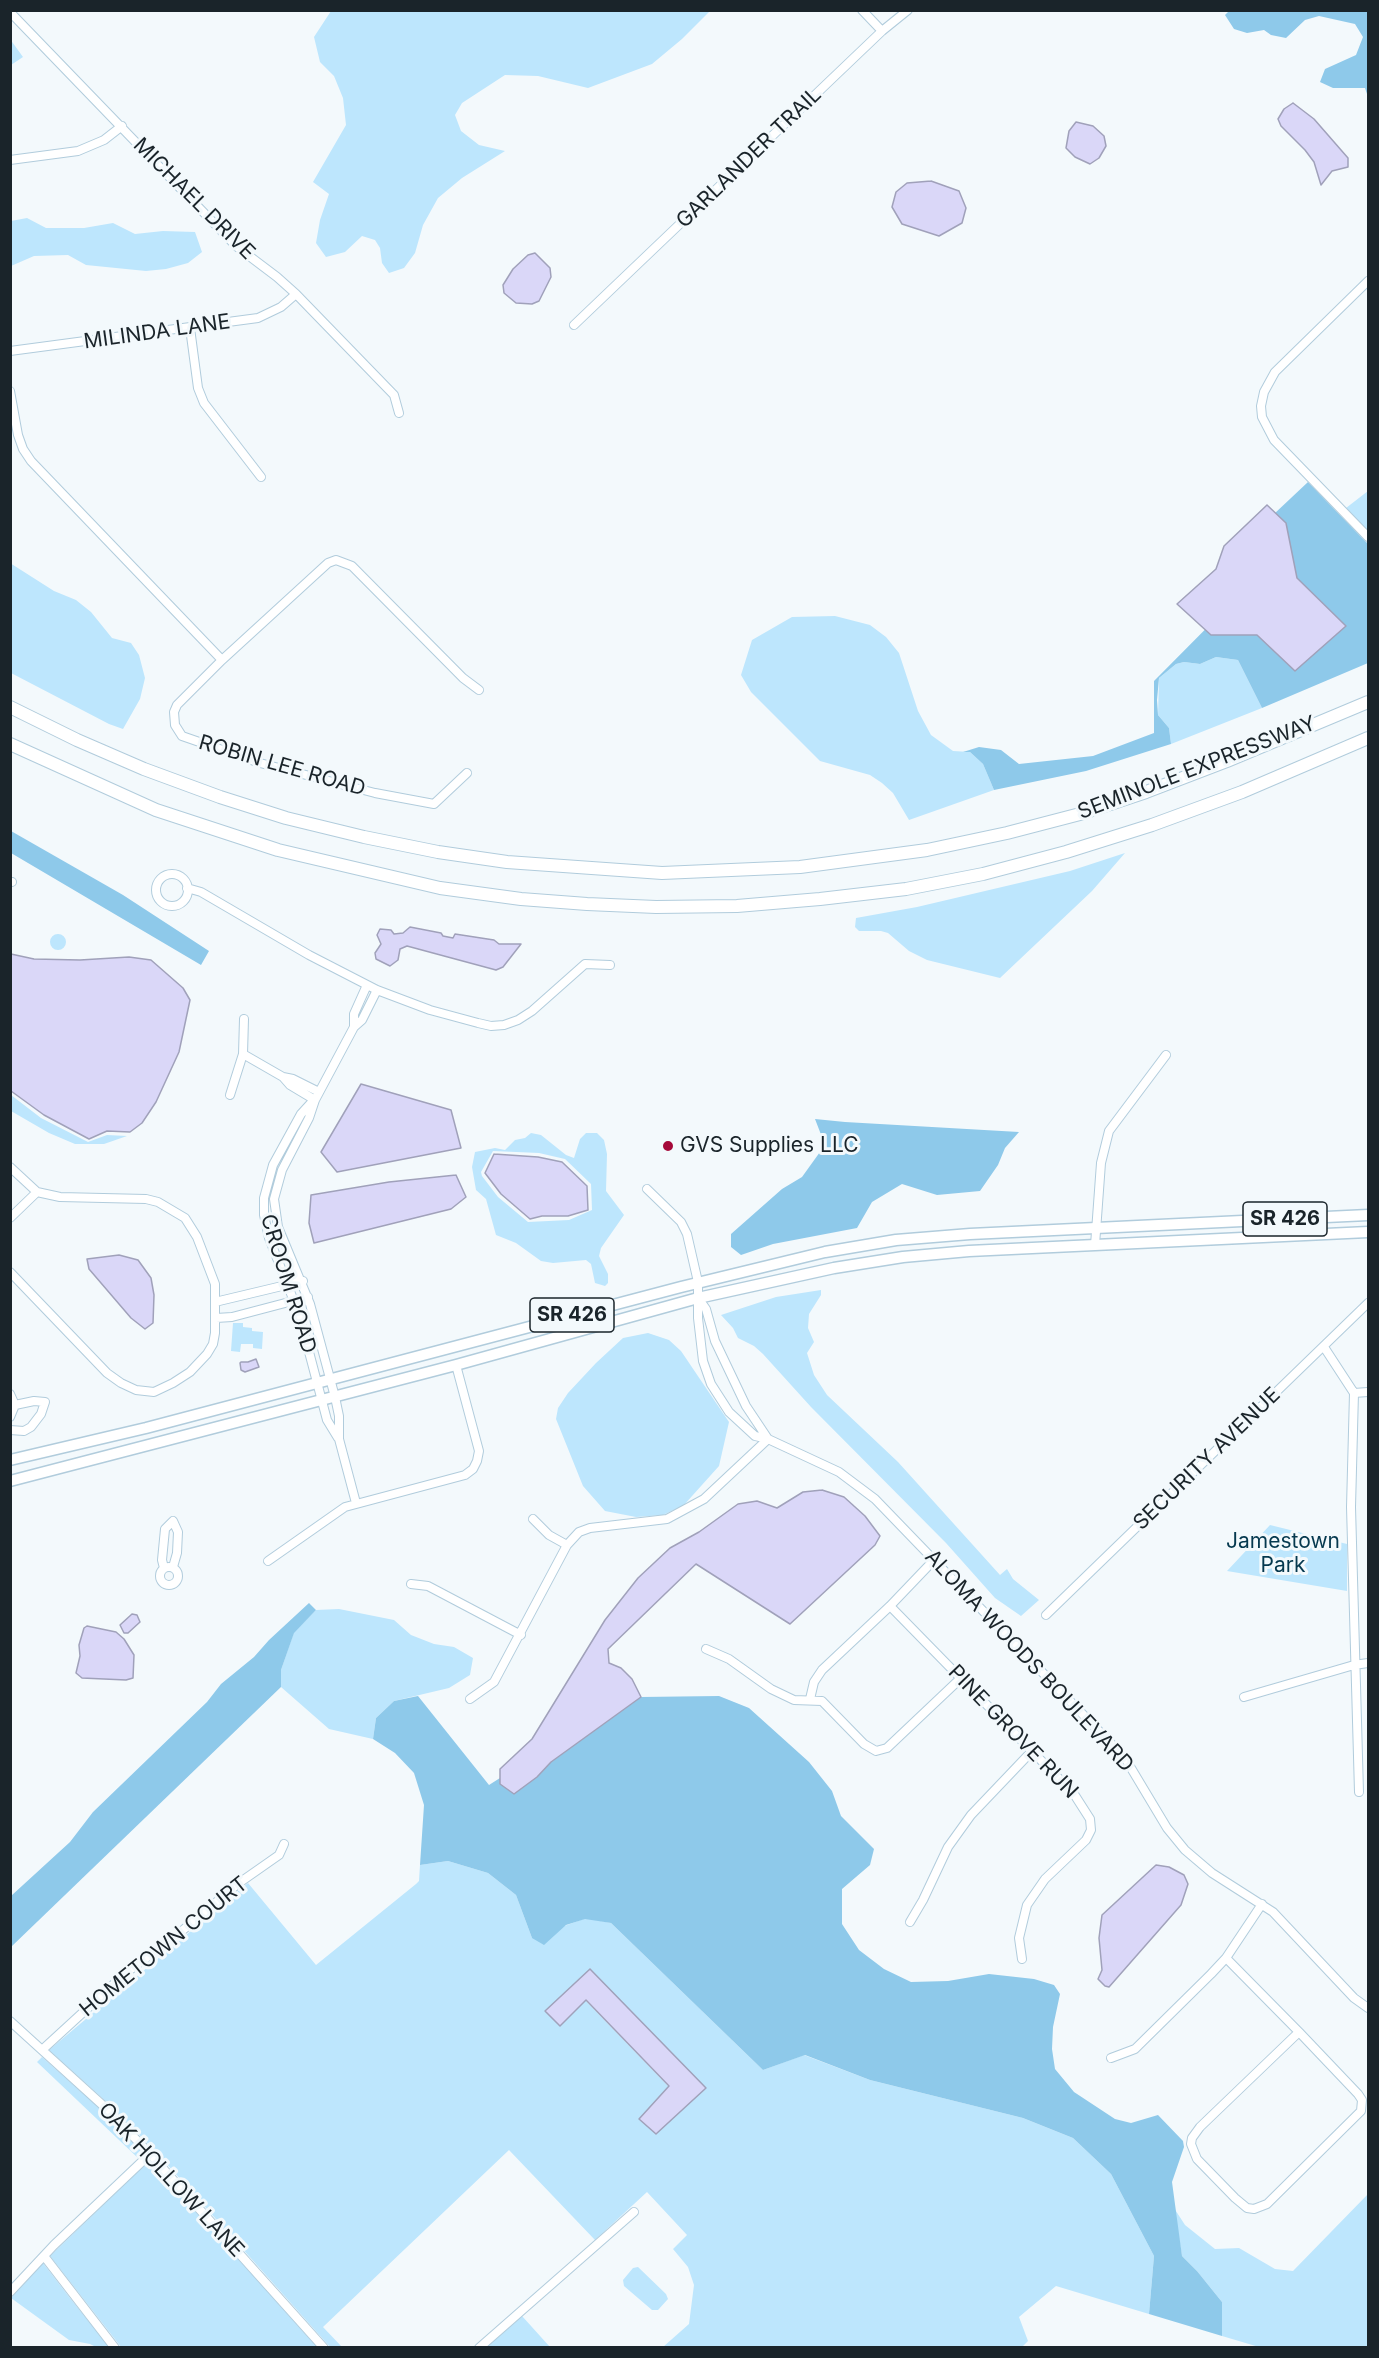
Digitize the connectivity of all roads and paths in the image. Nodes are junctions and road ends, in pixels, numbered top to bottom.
1 (862, 10) edge
2 (908, 10) edge
3 (10, 12) edge
4 (882, 31) junction
5 (122, 126) junction
6 (10, 160) edge
7 (1368, 281) edge
8 (296, 294) junction
9 (574, 325) dead end
10 (190, 328) junction
11 (10, 351) edge
12 (10, 390) edge
13 (399, 413) dead end
14 (261, 477) dead end
15 (1368, 537) edge
16 (222, 660) junction
17 (479, 690) dead end
18 (1368, 702) edge
19 (10, 706) edge
20 (1368, 738) edge
21 (10, 744) edge
22 (466, 773) dead end
23 (188, 888) dead end
24 (610, 965) dead end
25 (367, 985) junction
26 (378, 990) junction
27 (358, 1005) junction
28 (368, 1009) junction
29 (244, 1018) dead end
30 (354, 1027) junction
31 (243, 1054) junction
32 (1166, 1055) dead end
33 (230, 1095) dead end
34 (317, 1096) junction
35 (10, 1167) edge
36 (647, 1189) dead end
37 (37, 1192) junction
38 (12, 1214) edge
39 (1368, 1215) edge
40 (1096, 1228) junction
41 (1368, 1232) edge
42 (1095, 1245) junction
43 (10, 1272) edge
44 (303, 1281) junction
45 (698, 1282) junction
46 (289, 1285) junction
47 (257, 1292) junction
48 (308, 1297) junction
49 (698, 1298) junction
50 (294, 1300) junction
51 (215, 1302) junction
52 (1368, 1303) edge
53 (261, 1308) junction
54 (216, 1318) junction
55 (1324, 1347) junction
56 (456, 1365) junction
57 (330, 1379) junction
58 (317, 1382) junction
59 (1368, 1392) edge
60 (1354, 1393) junction
61 (10, 1394) edge
62 (335, 1397) junction
63 (322, 1400) junction
64 (15, 1405) junction
65 (10, 1417) edge
66 (10, 1430) edge
67 (339, 1439) junction
68 (768, 1439) junction
69 (10, 1460) edge
70 (10, 1481) edge
71 (356, 1503) junction
72 (533, 1520) dead end
73 (164, 1542) junction
74 (177, 1543) junction
75 (567, 1545) junction
76 (934, 1560) junction
77 (268, 1561) dead end
78 (411, 1584) dead end
79 (890, 1606) junction
80 (1046, 1615) dead end
81 (521, 1635) junction
82 (706, 1649) dead end
83 (1368, 1663) edge
84 (1354, 1665) junction
85 (961, 1678) junction
86 (1244, 1697) dead end
87 (470, 1700) dead end
88 (810, 1700) junction
89 (1032, 1751) junction
90 (1359, 1792) dead end
91 (284, 1844) dead end
92 (1262, 1904) junction
93 (910, 1922) dead end
94 (1226, 1958) junction
95 (1022, 1959) dead end
96 (1368, 2008) edge
97 (10, 2021) edge
98 (1299, 2032) junction
99 (42, 2050) junction
100 (1111, 2058) dead end
101 (150, 2154) junction
102 (634, 2212) dead end
103 (44, 2256) junction
104 (10, 2292) edge
105 (115, 2348) edge
106 (324, 2348) edge
107 (480, 2348) edge

1 - 4 street
2 - 4 street, GARLANDER TRAIL
3 - 5 street, MICHAEL DRIVE
4 - 9 street, GARLANDER TRAIL
5 - 6 street
5 - 8 street, MICHAEL DRIVE
7 - 15 street
8 - 10 street, MILINDA LANE
8 - 13 street, MICHAEL DRIVE
10 - 11 street, MILINDA LANE
10 - 14 street
12 - 16 street
16 - 17 street, ROBIN LEE ROAD
16 - 22 street, ROBIN LEE ROAD
18 - 19 highway, SEMINOLE EXPRESSWAY
20 - 21 highway, SEMINOLE EXPRESSWAY
23 - 25 street
24 - 26 street
25 - 26 street
25 - 27 street
26 - 28 street
27 - 28 street
27 - 30 street
28 - 30 street
29 - 31 street
30 - 34 street
31 - 33 street
31 - 34 street
32 - 40 street
34 - 44 street, CROOM ROAD
34 - 46 street, CROOM ROAD
35 - 37 street
36 - 45 street, ALOMA WOODS BOULEVARD
37 - 38 street
37 - 51 street
39 - 40 main road, SR 426
40 - 42 street
40 - 45 main road, SR 426
41 - 42 main road, SR 426
42 - 49 main road, SR 426
43 - 54 street
44 - 46 street
44 - 48 street, CROOM ROAD
45 - 49 street, ALOMA WOODS BOULEVARD
45 - 57 main road, SR 426
46 - 47 street
46 - 50 street, CROOM ROAD
47 - 51 street
47 - 53 street
48 - 50 street
48 - 57 street, CROOM ROAD
49 - 56 main road, SR 426
49 - 68 street, ALOMA WOODS BOULEVARD
49 - 68 street, ALOMA WOODS BOULEVARD
50 - 53 street
50 - 58 street, CROOM ROAD
51 - 54 street
52 - 55 street, SECURITY AVENUE
53 - 54 street
55 - 60 street
55 - 80 street, SECURITY AVENUE
56 - 62 main road, SR 426
56 - 71 street
57 - 58 main road, SR 426
57 - 62 street, CROOM ROAD
58 - 63 street, CROOM ROAD
58 - 69 main road, SR 426
59 - 60 street
60 - 84 street
61 - 64 street
62 - 63 main road, SR 426
62 - 67 street, CROOM ROAD
63 - 67 street, CROOM ROAD
63 - 70 main road, SR 426
64 - 65 street
64 - 66 street
67 - 71 street
68 - 75 street
68 - 76 street, ALOMA WOODS BOULEVARD
71 - 77 street
72 - 75 street
73 - 74 street
73 - 74 street
73 - 74 street
75 - 81 street
76 - 79 street
76 - 92 street, ALOMA WOODS BOULEVARD
78 - 81 street
79 - 85 street, PINE GROVE RUN
79 - 88 street
81 - 87 street
82 - 88 street
83 - 84 street
84 - 86 street
84 - 90 street
85 - 88 street
85 - 89 street, PINE GROVE RUN
89 - 93 street
89 - 95 street, PINE GROVE RUN
91 - 99 street, HOMETOWN COURT
92 - 94 street
92 - 96 street, ALOMA WOODS BOULEVARD
94 - 98 street
94 - 100 street
97 - 99 street, OAK HOLLOW LANE
98 - 98 street
99 - 101 street, OAK HOLLOW LANE
101 - 103 street
101 - 106 street, OAK HOLLOW LANE
102 - 107 street
103 - 104 street
103 - 105 street

